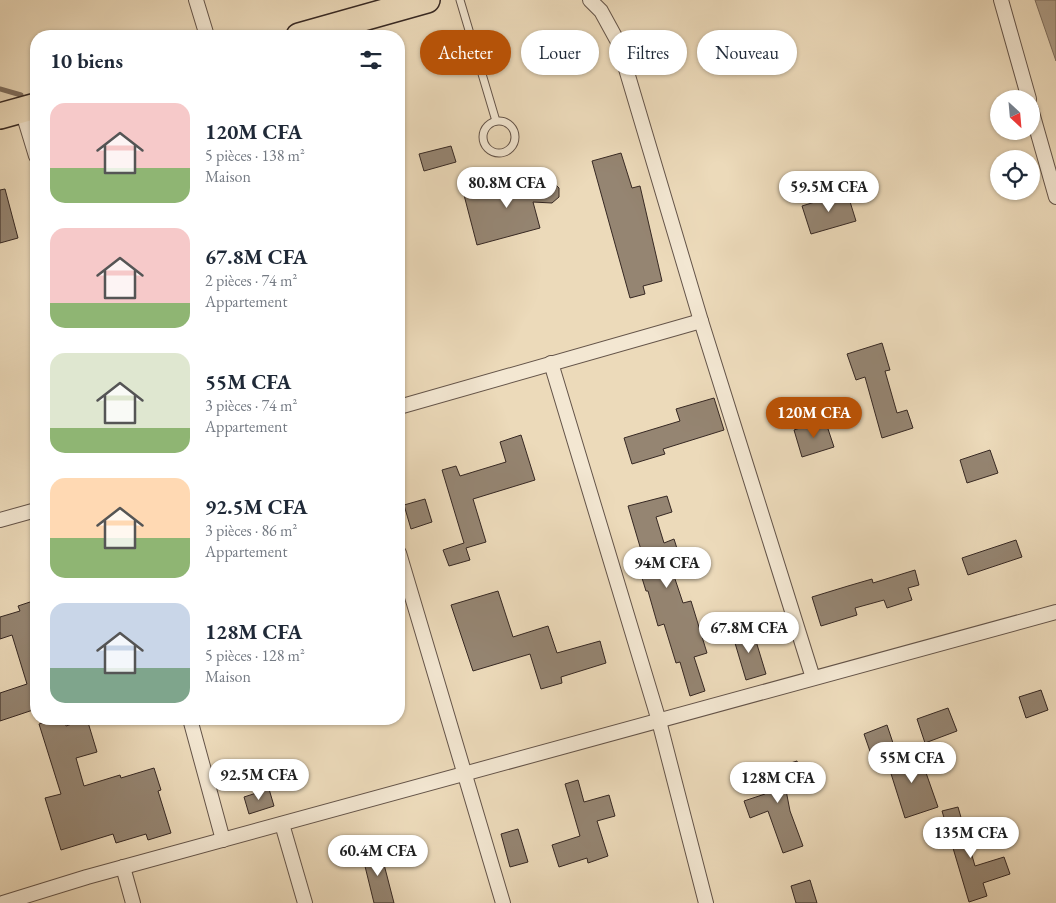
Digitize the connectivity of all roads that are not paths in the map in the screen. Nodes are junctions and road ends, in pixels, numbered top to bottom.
1 (196, 0) edge
2 (427, 0) edge
3 (460, 0) edge
4 (590, 0) edge
5 (1001, 0) edge
6 (205, 30) edge
7 (320, 30) edge
8 (1026, 90) edge
9 (19, 111) edge
10 (496, 121) junction
11 (30, 140) edge
12 (1040, 140) edge
13 (1056, 198) edge
14 (701, 321) junction
15 (552, 363) junction
16 (405, 405) edge
17 (30, 512) edge
18 (0, 520) edge
19 (405, 573) edge
20 (1056, 612) edge
21 (813, 678) junction
22 (659, 720) junction
23 (192, 725) edge
24 (465, 774) junction
25 (282, 824) junction
26 (223, 840) junction
27 (123, 867) junction
28 (2, 903) edge
29 (133, 903) edge
30 (305, 903) edge
31 (503, 903) edge
32 (706, 903) edge

1 - 6 street
2 - 7 highway
3 - 10 lane
4 - 14 street
5 - 8 street
9 - 11 street
10 - 10 lane
12 - 13 street
14 - 15 street
14 - 21 street
15 - 16 street
15 - 22 street
17 - 18 street
19 - 24 street
20 - 21 street
21 - 22 street
22 - 24 street
22 - 32 street
23 - 26 street
24 - 25 street
24 - 31 street
25 - 26 street
25 - 30 street
26 - 27 street
27 - 28 street
27 - 29 street

